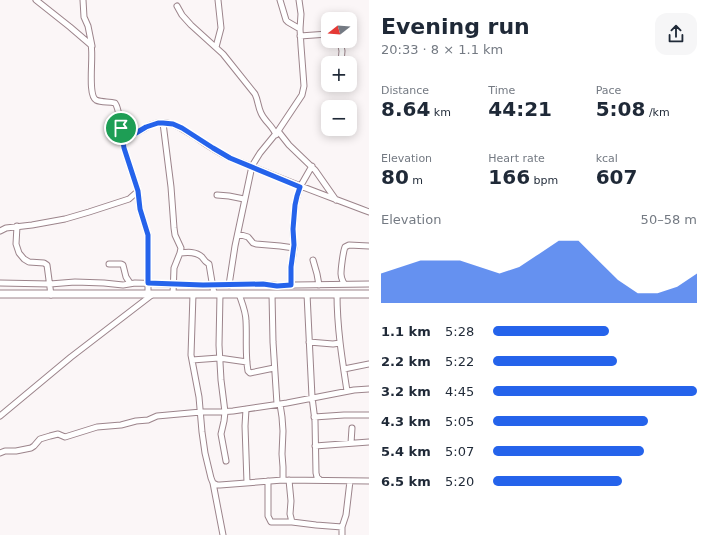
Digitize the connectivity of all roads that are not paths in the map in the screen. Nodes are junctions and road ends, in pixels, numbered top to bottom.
1 (36, 0) edge
2 (83, 0) edge
3 (218, 0) edge
4 (280, 0) edge
5 (299, 0) edge
6 (177, 6) dead end
7 (300, 29) junction
8 (321, 34) edge
9 (300, 36) junction
10 (92, 47) junction
11 (216, 47) junction
12 (163, 123) junction
13 (121, 128) junction
14 (277, 133) junction
15 (128, 134) junction
16 (122, 139) junction
17 (252, 166) junction
18 (312, 166) junction
19 (300, 187) junction
20 (138, 191) junction
21 (217, 195) dead end
22 (244, 199) junction
23 (336, 200) junction
24 (369, 212) edge
25 (17, 226) junction
26 (0, 231) edge
27 (238, 234) junction
28 (369, 246) edge
29 (294, 248) junction
30 (180, 253) junction
31 (313, 260) dead end
32 (109, 264) dead end
33 (0, 283) edge
34 (148, 283) junction
35 (50, 284) junction
36 (130, 284) junction
37 (173, 284) junction
38 (344, 284) junction
39 (369, 284) edge
40 (213, 285) junction
41 (229, 285) junction
42 (291, 285) junction
43 (319, 285) junction
44 (0, 294) edge
45 (150, 294) junction
46 (173, 294) junction
47 (193, 294) junction
48 (217, 294) junction
49 (239, 294) junction
50 (272, 294) junction
51 (307, 294) junction
52 (337, 294) junction
53 (369, 294) edge
54 (51, 295) junction
55 (309, 342) junction
56 (340, 343) junction
57 (219, 358) junction
58 (192, 360) junction
59 (246, 362) junction
60 (369, 364) edge
61 (274, 368) junction
62 (344, 369) junction
63 (369, 389) edge
64 (347, 391) junction
65 (312, 397) junction
66 (279, 404) junction
67 (246, 409) junction
68 (201, 412) junction
69 (225, 412) junction
70 (369, 415) edge
71 (0, 416) edge
72 (314, 418) junction
73 (352, 428) dead end
74 (369, 442) edge
75 (351, 443) junction
76 (315, 446) junction
77 (0, 453) edge
78 (226, 461) dead end
79 (286, 480) junction
80 (320, 480) junction
81 (268, 481) junction
82 (350, 481) junction
83 (369, 481) edge
84 (213, 483) junction
85 (247, 483) junction
86 (292, 522) junction
87 (342, 527) junction
88 (223, 535) edge
89 (343, 535) edge

1 - 10 street
2 - 10 street
3 - 11 street
4 - 7 street
5 - 7 street
6 - 11 street
7 - 9 street
8 - 9 street
9 - 14 street
10 - 13 street
11 - 14 street
12 - 15 street
12 - 17 street
12 - 30 street
13 - 15 street
13 - 16 street
14 - 17 street
14 - 18 street
15 - 16 street
16 - 20 street
17 - 19 street
17 - 22 street
18 - 19 street
18 - 23 street
19 - 23 street
19 - 29 street
20 - 25 street
20 - 34 street
21 - 22 street
22 - 27 street
23 - 24 street
25 - 26 street
25 - 35 street
27 - 29 street
27 - 41 street
28 - 38 street
29 - 42 street
30 - 37 street
30 - 40 street
31 - 43 street
32 - 36 street
33 - 35 street
34 - 36 street
34 - 37 street
34 - 45 street
35 - 36 street
35 - 54 street
37 - 40 street
37 - 46 street
38 - 39 street
38 - 43 street
40 - 41 street
40 - 48 street
41 - 42 street
42 - 43 street
44 - 54 highway
45 - 46 highway
45 - 54 highway
45 - 71 street
46 - 47 highway
47 - 48 highway
47 - 58 street
48 - 49 highway
48 - 57 street
49 - 50 highway
49 - 59 street
50 - 51 highway
50 - 61 street
51 - 52 highway
51 - 55 street
52 - 53 highway
52 - 56 street
55 - 56 street
55 - 65 street
56 - 62 street
57 - 58 street
57 - 59 street
57 - 69 street
58 - 68 street
59 - 61 street
60 - 62 street
61 - 66 street
62 - 64 street
63 - 64 street
64 - 65 street
65 - 66 street
65 - 72 street
66 - 67 street
66 - 79 street
67 - 69 street
67 - 85 street
68 - 69 street
68 - 77 street
68 - 84 street
69 - 78 street
70 - 72 street
72 - 76 street
73 - 75 street
74 - 75 street
75 - 76 street
76 - 80 street
79 - 80 street
79 - 81 street
79 - 86 street
80 - 82 street
81 - 85 street
81 - 86 street
82 - 83 street
82 - 87 street
84 - 85 street
84 - 88 street
86 - 87 street
87 - 89 street

